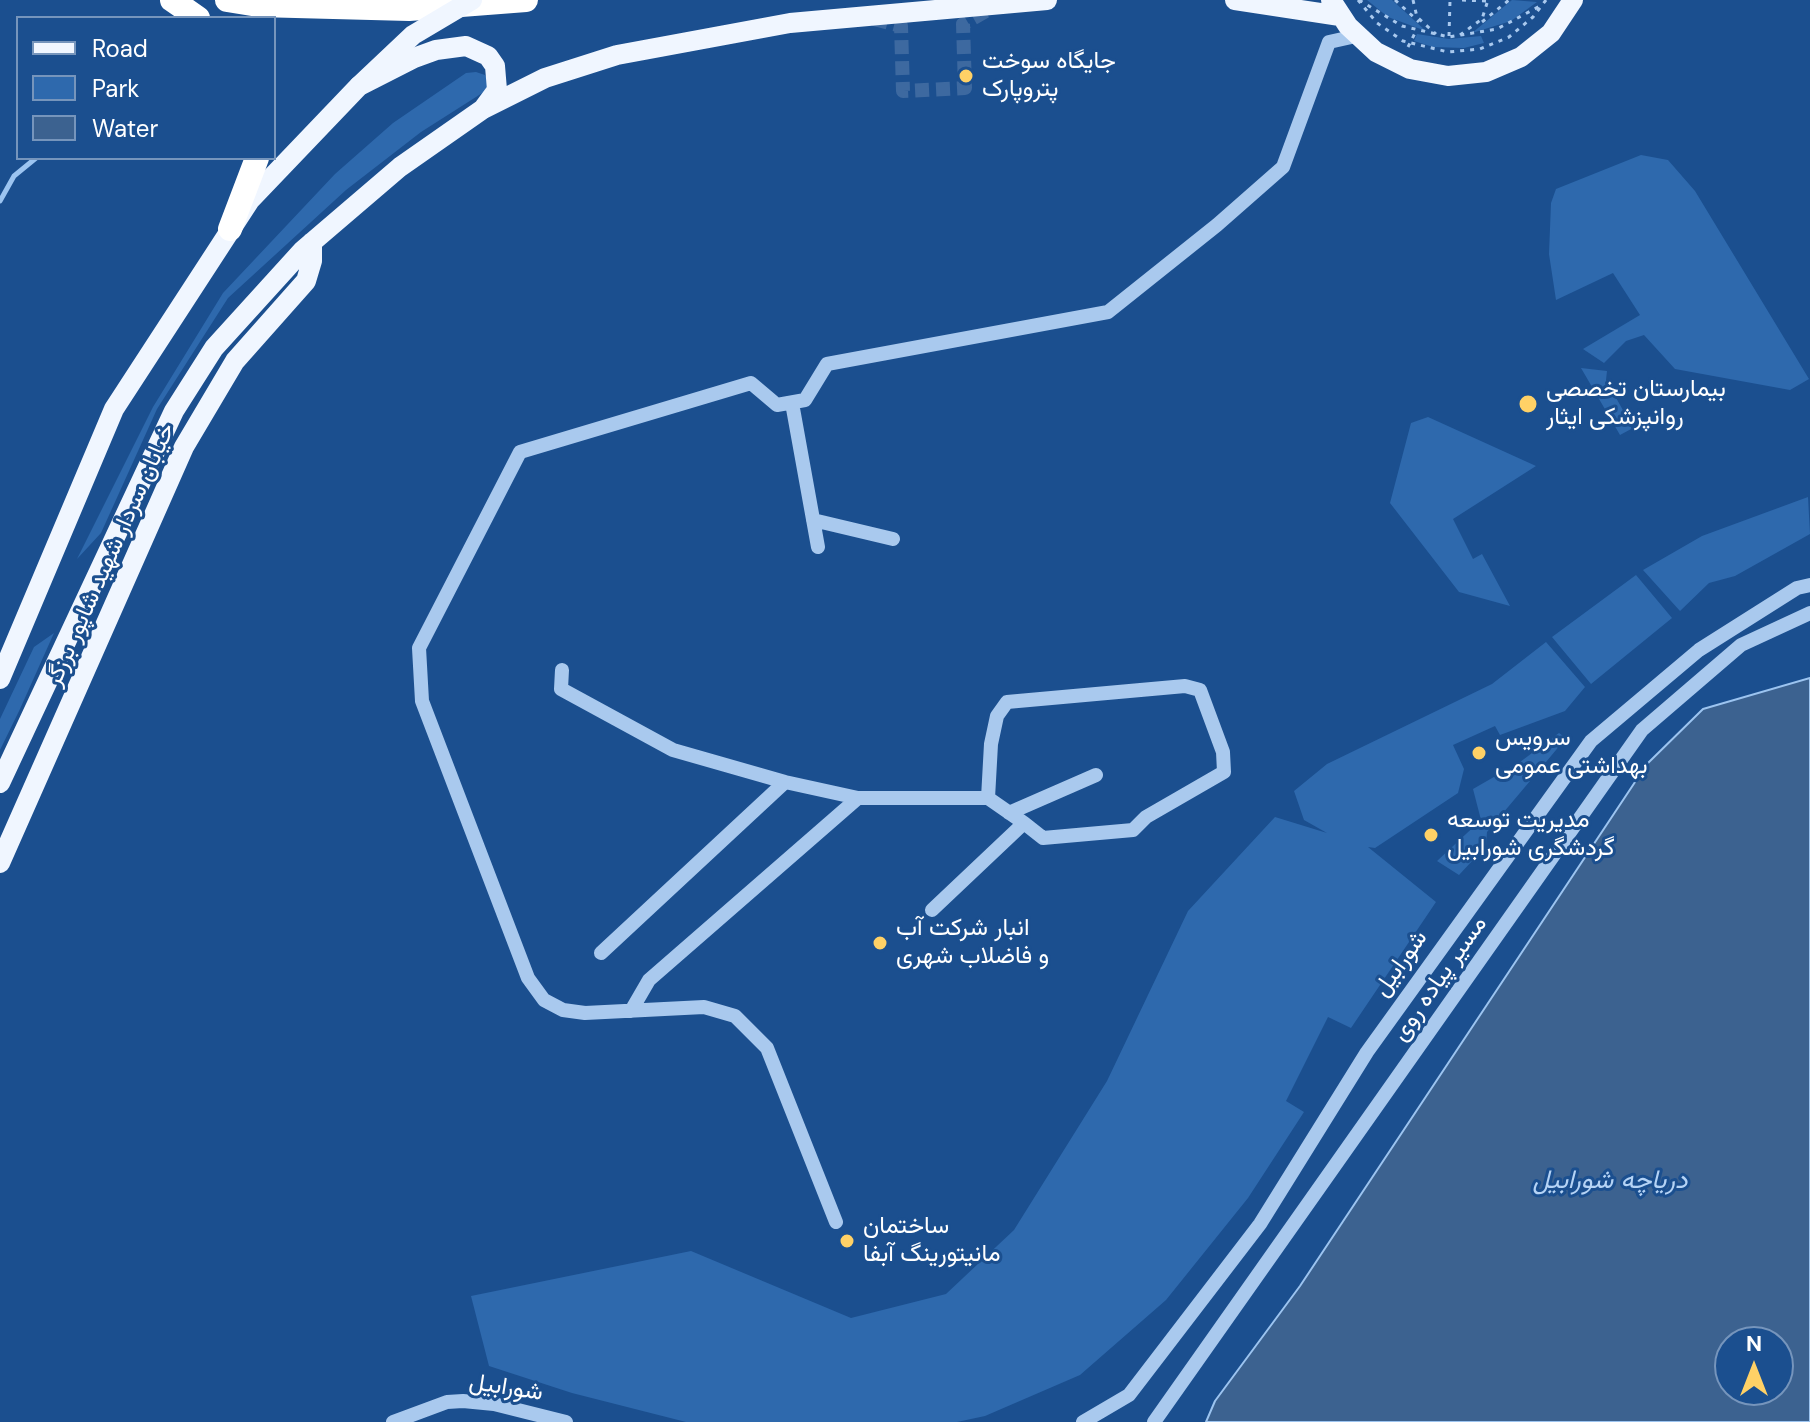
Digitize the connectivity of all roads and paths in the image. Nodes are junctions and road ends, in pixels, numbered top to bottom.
1 (172, 0) edge
2 (227, 0) edge
3 (472, 0) edge
4 (526, 0) edge
5 (1047, 0) edge
6 (1235, 0) edge
7 (1359, 0) edge
8 (1395, 0) edge
9 (1413, 0) edge
10 (1450, 0) edge
11 (1462, 0) edge
12 (1488, 0) edge
13 (1509, 0) edge
14 (1538, 0) edge
15 (1573, 0) edge
16 (1545, 4) edge
17 (1336, 8) edge
18 (195, 16) edge
19 (1423, 25) junction
20 (1476, 27) junction
21 (1416, 31) junction
22 (1482, 34) junction
23 (1356, 36) junction
24 (1441, 36) junction
25 (1449, 37) junction
26 (1457, 37) junction
27 (1409, 45) junction
28 (1488, 48) junction
29 (359, 86) junction
30 (483, 109) junction
31 (256, 160) edge
32 (230, 229) junction
33 (312, 242) junction
34 (792, 403) junction
35 (813, 520) junction
36 (893, 539) dead end
37 (818, 547) dead end
38 (1810, 585) edge
39 (1810, 613) edge
40 (562, 670) dead end
41 (0, 679) edge
42 (1096, 775) dead end
43 (785, 782) junction
44 (0, 783) edge
45 (858, 798) junction
46 (988, 798) junction
47 (1009, 813) junction
48 (1024, 823) junction
49 (0, 863) edge
50 (932, 910) dead end
51 (601, 953) dead end
52 (631, 1011) junction
53 (836, 1222) dead end
54 (393, 1422) edge
55 (566, 1422) edge
56 (1083, 1422) edge
57 (1154, 1422) edge

1 - 18 highway
2 - 4 highway
3 - 29 main road, bridge
5 - 30 main road, خیابان سردار شهید شاپور برزگر
6 - 17 main road
7 - 21 path
7 - 27 path
8 - 19 path
9 - 19 path
10 - 25 path
11 - 12 path
12 - 20 path
13 - 20 path
14 - 16 path
15 - 23 main road
16 - 22 path
16 - 28 path
17 - 23 main road
19 - 24 path
20 - 26 path
21 - 24 path
21 - 27 path
22 - 26 path
22 - 28 path
23 - 34 street
24 - 25 path
25 - 26 path
27 - 28 path
29 - 30 main road
29 - 32 main road
30 - 33 main road, خیابان سردار شهید شاپور برزگر
31 - 32 highway
32 - 41 main road
33 - 44 main road, خیابان سردار شهید شاپور برزگر
33 - 49 main road, خیابان سردار شهید شاپور برزگر
34 - 35 street
34 - 52 street
35 - 36 street
35 - 37 street
38 - 56 street, شورابیل
39 - 57 street, مسیر پیاده روی
40 - 43 street
42 - 47 street
43 - 45 street
43 - 51 street
45 - 46 street
45 - 52 street
46 - 47 street
46 - 48 street
47 - 48 street
48 - 50 street
52 - 53 street
54 - 55 street, شورابیل

